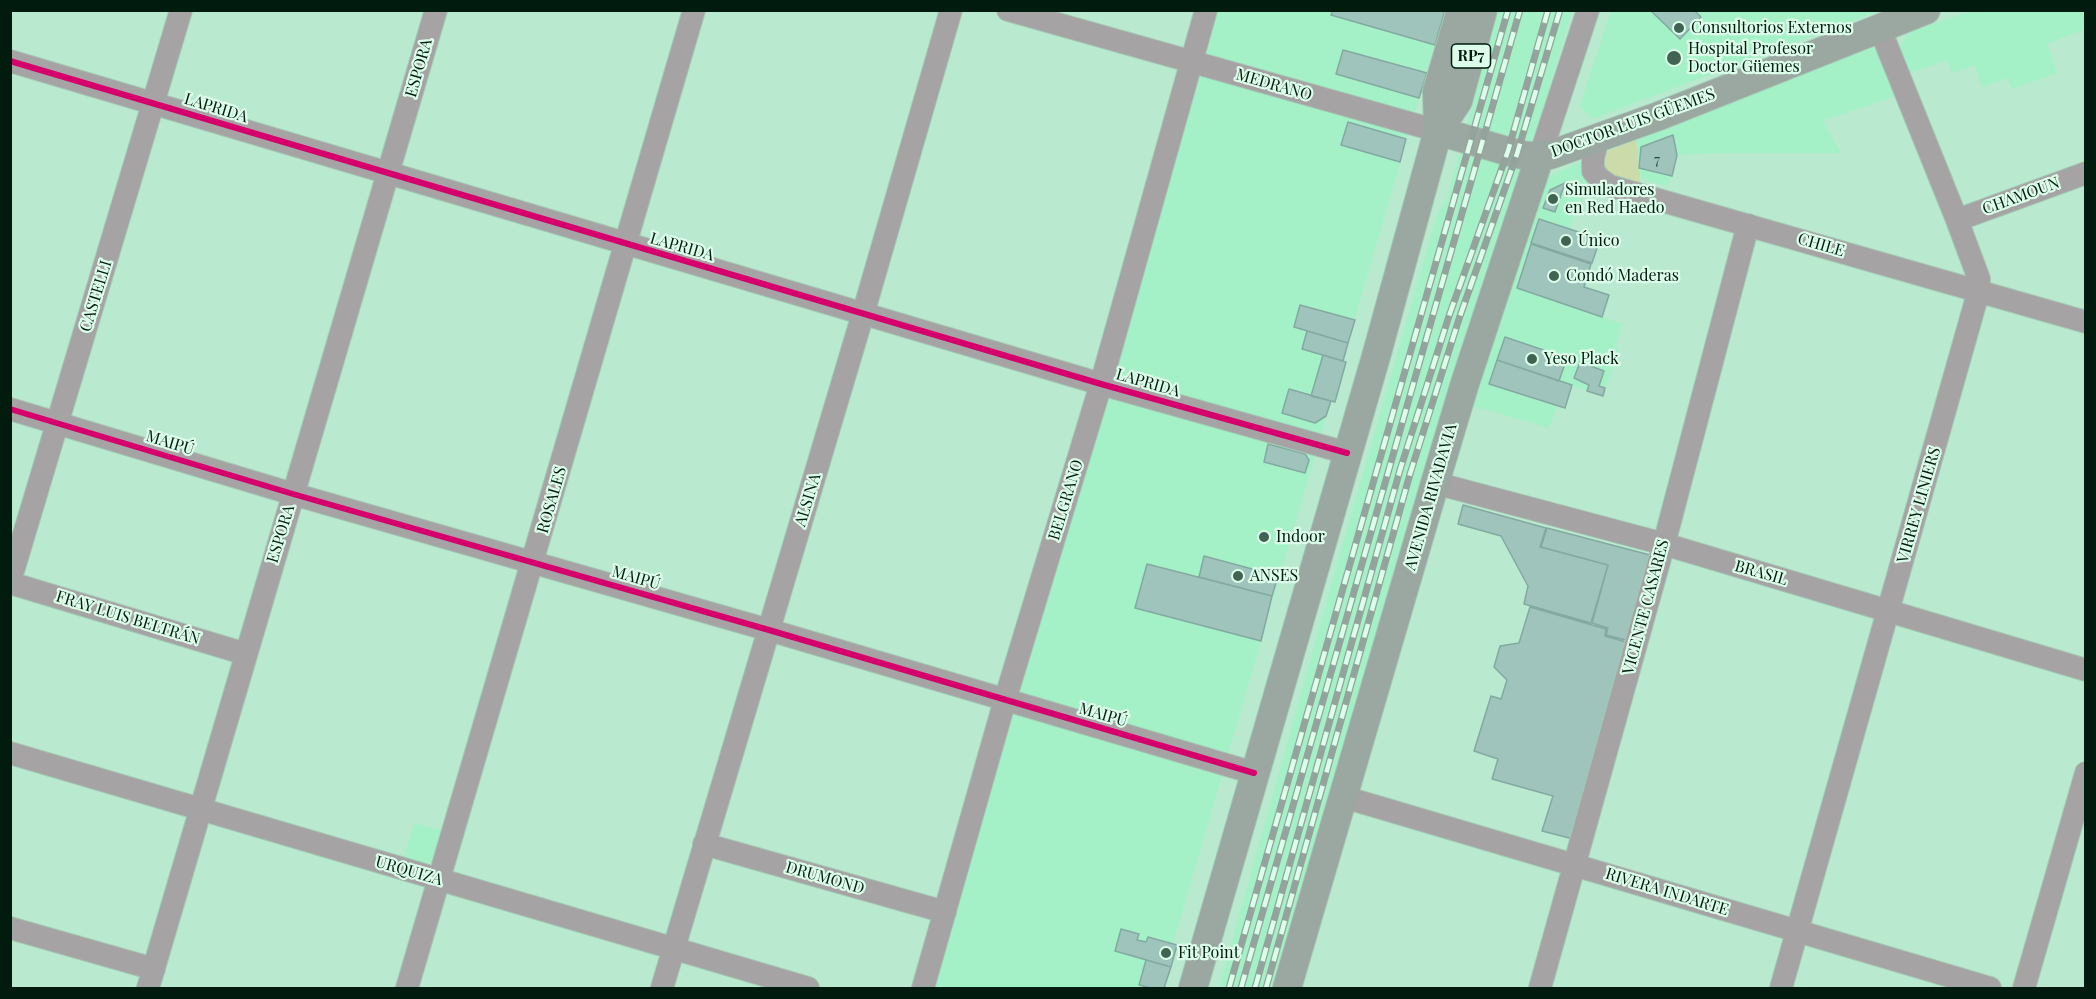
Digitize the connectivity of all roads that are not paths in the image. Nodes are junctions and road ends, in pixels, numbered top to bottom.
1 (181, 10) edge
2 (435, 10) edge
3 (694, 10) edge
4 (951, 10) edge
5 (1008, 10) edge
6 (1206, 10) edge
7 (1461, 10) edge
8 (1484, 10) edge
9 (1588, 10) edge
10 (1926, 10) edge
11 (1880, 29) junction
12 (10, 61) edge
13 (1191, 62) junction
14 (154, 103) junction
15 (1438, 131) junction
16 (1598, 138) junction
17 (1540, 156) junction
18 (389, 173) junction
19 (2085, 173) edge
20 (1957, 220) junction
21 (1748, 225) junction
22 (625, 244) junction
23 (1979, 290) junction
24 (863, 314) junction
25 (2085, 322) edge
26 (1101, 384) junction
27 (10, 409) edge
28 (57, 423) junction
29 (1347, 453) junction
30 (1435, 483) junction
31 (293, 494) junction
32 (1664, 544) junction
33 (534, 563) junction
34 (10, 582) edge
35 (1888, 610) junction
36 (769, 630) junction
37 (246, 654) junction
38 (2085, 670) edge
39 (1005, 700) junction
40 (10, 753) edge
41 (1254, 773) junction
42 (2085, 773) edge
43 (1344, 796) junction
44 (201, 810) junction
45 (704, 844) junction
46 (1575, 864) junction
47 (439, 880) junction
48 (945, 912) junction
49 (10, 928) edge
50 (1797, 931) junction
51 (673, 950) junction
52 (151, 979) edge
53 (407, 988) edge
54 (662, 988) edge
55 (808, 988) edge
56 (923, 988) edge
57 (1193, 988) edge
58 (1287, 988) edge
59 (1540, 988) edge
60 (1781, 988) edge
61 (1990, 988) edge
62 (2024, 988) edge

1 - 14 street, CASTELLI
2 - 18 street, ESPORA
3 - 22 street, ROSALES
4 - 24 street, ALSINA
5 - 13 street, MEDRANO
6 - 13 street, BELGRANO
7 - 15 main road, RP7
8 - 15 main road, RP7
9 - 17 street, AVENIDA RIVADAVIA
10 - 11 main road, DOCTOR LUIS GÜEMES
11 - 16 main road, DOCTOR LUIS GÜEMES
11 - 20 street, VIRREY LINIERS
12 - 14 street, LAPRIDA
13 - 15 street, MEDRANO
13 - 26 street, BELGRANO
14 - 18 street, LAPRIDA
14 - 28 street, CASTELLI
15 - 17 main road, MEDRANO
15 - 29 main road, RP7
16 - 17 main road, DOCTOR LUIS GÜEMES
16 - 21 street, CHILE
17 - 30 main road, AVENIDA RIVADAVIA
18 - 22 street, LAPRIDA
18 - 31 street, ESPORA
19 - 20 street, CHAMOUN
20 - 23 street, VIRREY LINIERS
21 - 23 street, CHILE
21 - 32 street, VICENTE CASARES
22 - 24 street, LAPRIDA
22 - 33 street, ROSALES
23 - 25 street, CHILE
23 - 35 street, VIRREY LINIERS
24 - 26 street, LAPRIDA
24 - 36 street, ALSINA
26 - 29 street, LAPRIDA
26 - 39 street, BELGRANO
27 - 28 street, MAIPÚ
28 - 31 street, MAIPÚ
28 - 34 street, CASTELLI
29 - 41 main road, RP7
30 - 32 street, BRASIL
30 - 43 main road, AVENIDA RIVADAVIA
31 - 33 street, MAIPÚ
31 - 37 street, ESPORA
32 - 35 street, BRASIL
32 - 46 street, VICENTE CASARES
33 - 36 street, MAIPÚ
33 - 47 street, ROSALES
34 - 37 street, FRAY LUIS BELTRÁN
35 - 38 street, BRASIL
35 - 50 street, VIRREY LINIERS
36 - 39 street, MAIPÚ
36 - 45 street, ALSINA
37 - 44 street, ESPORA
39 - 41 street, MAIPÚ
39 - 48 street, BELGRANO
40 - 44 street, URQUIZA
41 - 57 main road, RP7
42 - 62 street
43 - 46 street, RIVERA INDARTE
43 - 58 main road, AVENIDA RIVADAVIA
44 - 47 street, URQUIZA
44 - 52 street, ESPORA
45 - 48 street, DRUMOND
45 - 51 street, ALSINA
46 - 50 street, RIVERA INDARTE
46 - 59 street, VICENTE CASARES
47 - 51 street, URQUIZA
47 - 53 street, ROSALES
48 - 56 street, BELGRANO
49 - 52 street
50 - 60 street, VIRREY LINIERS
50 - 61 street, RIVERA INDARTE
51 - 54 street, ALSINA
51 - 55 street, URQUIZA

